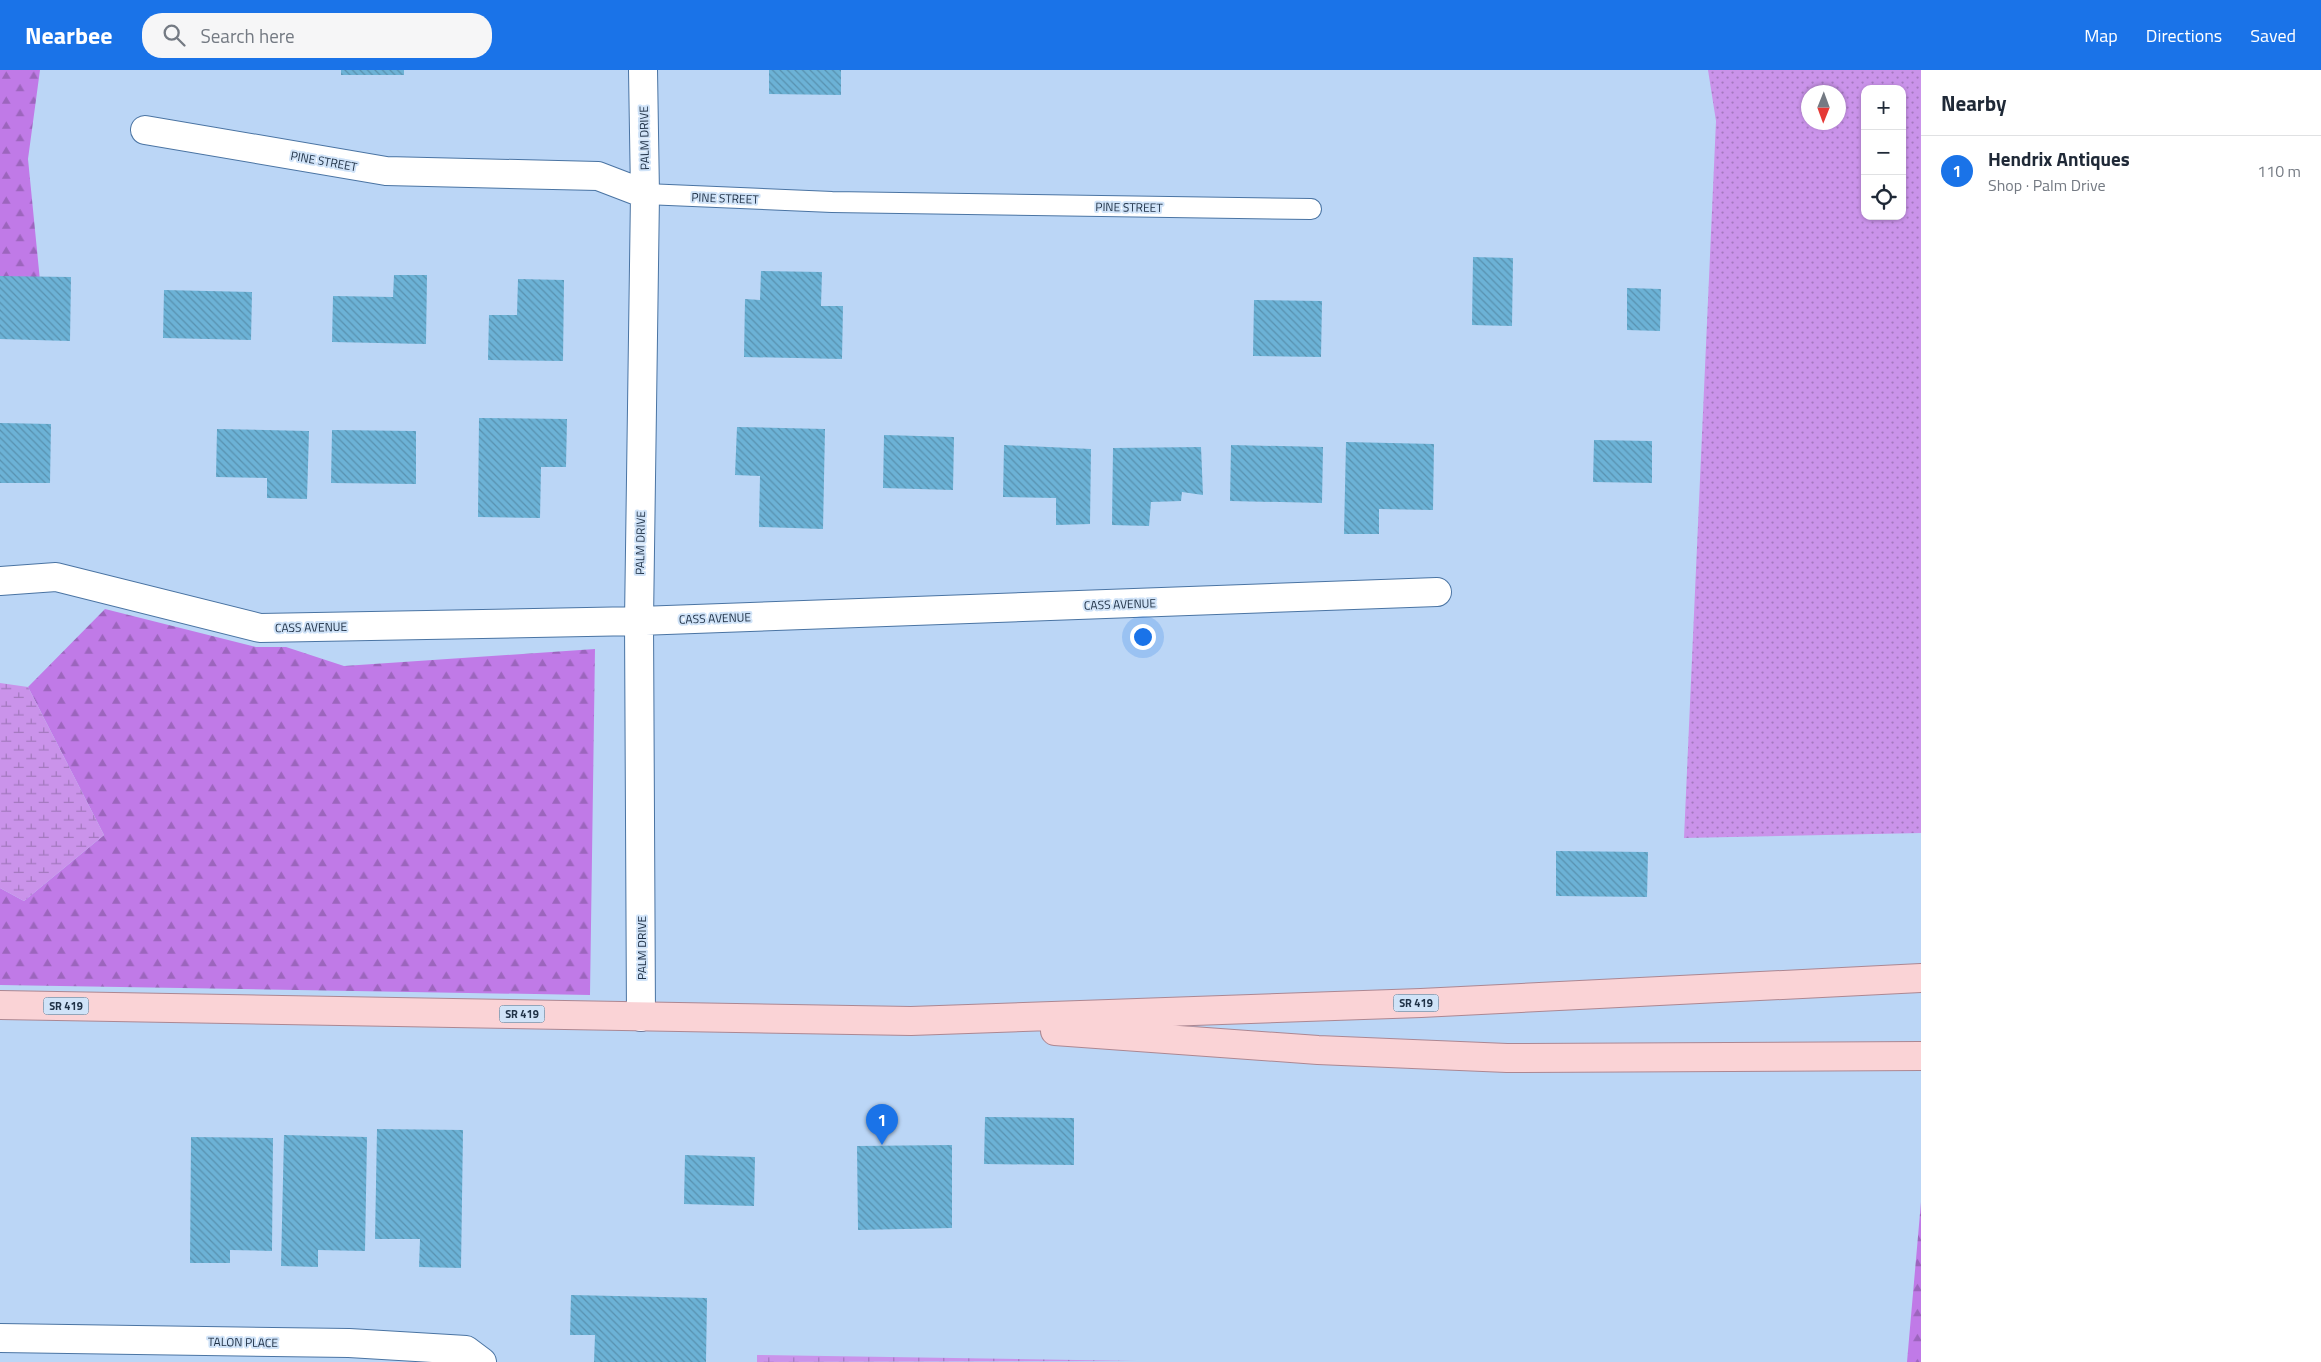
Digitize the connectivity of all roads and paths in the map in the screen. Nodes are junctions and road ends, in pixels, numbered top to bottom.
1 (643, 70) edge
2 (145, 130) dead end
3 (645, 194) junction
4 (1311, 209) dead end
5 (0, 581) edge
6 (1437, 592) dead end
7 (639, 621) junction
8 (1921, 978) edge
9 (0, 1005) edge
10 (641, 1016) junction
11 (911, 1021) junction
12 (1921, 1056) edge
13 (0, 1338) edge
14 (482, 1362) edge

1 - 3 street, PALM DRIVE
2 - 3 street, PINE STREET
3 - 4 lane, PINE STREET
3 - 7 street, PALM DRIVE
5 - 7 street, CASS AVENUE
6 - 7 street, CASS AVENUE
7 - 10 street, PALM DRIVE
8 - 11 main road, SR 419
9 - 10 main road, SR 419
10 - 11 main road, SR 419
11 - 12 main road, SR 419
13 - 14 street, TALON PLACE

